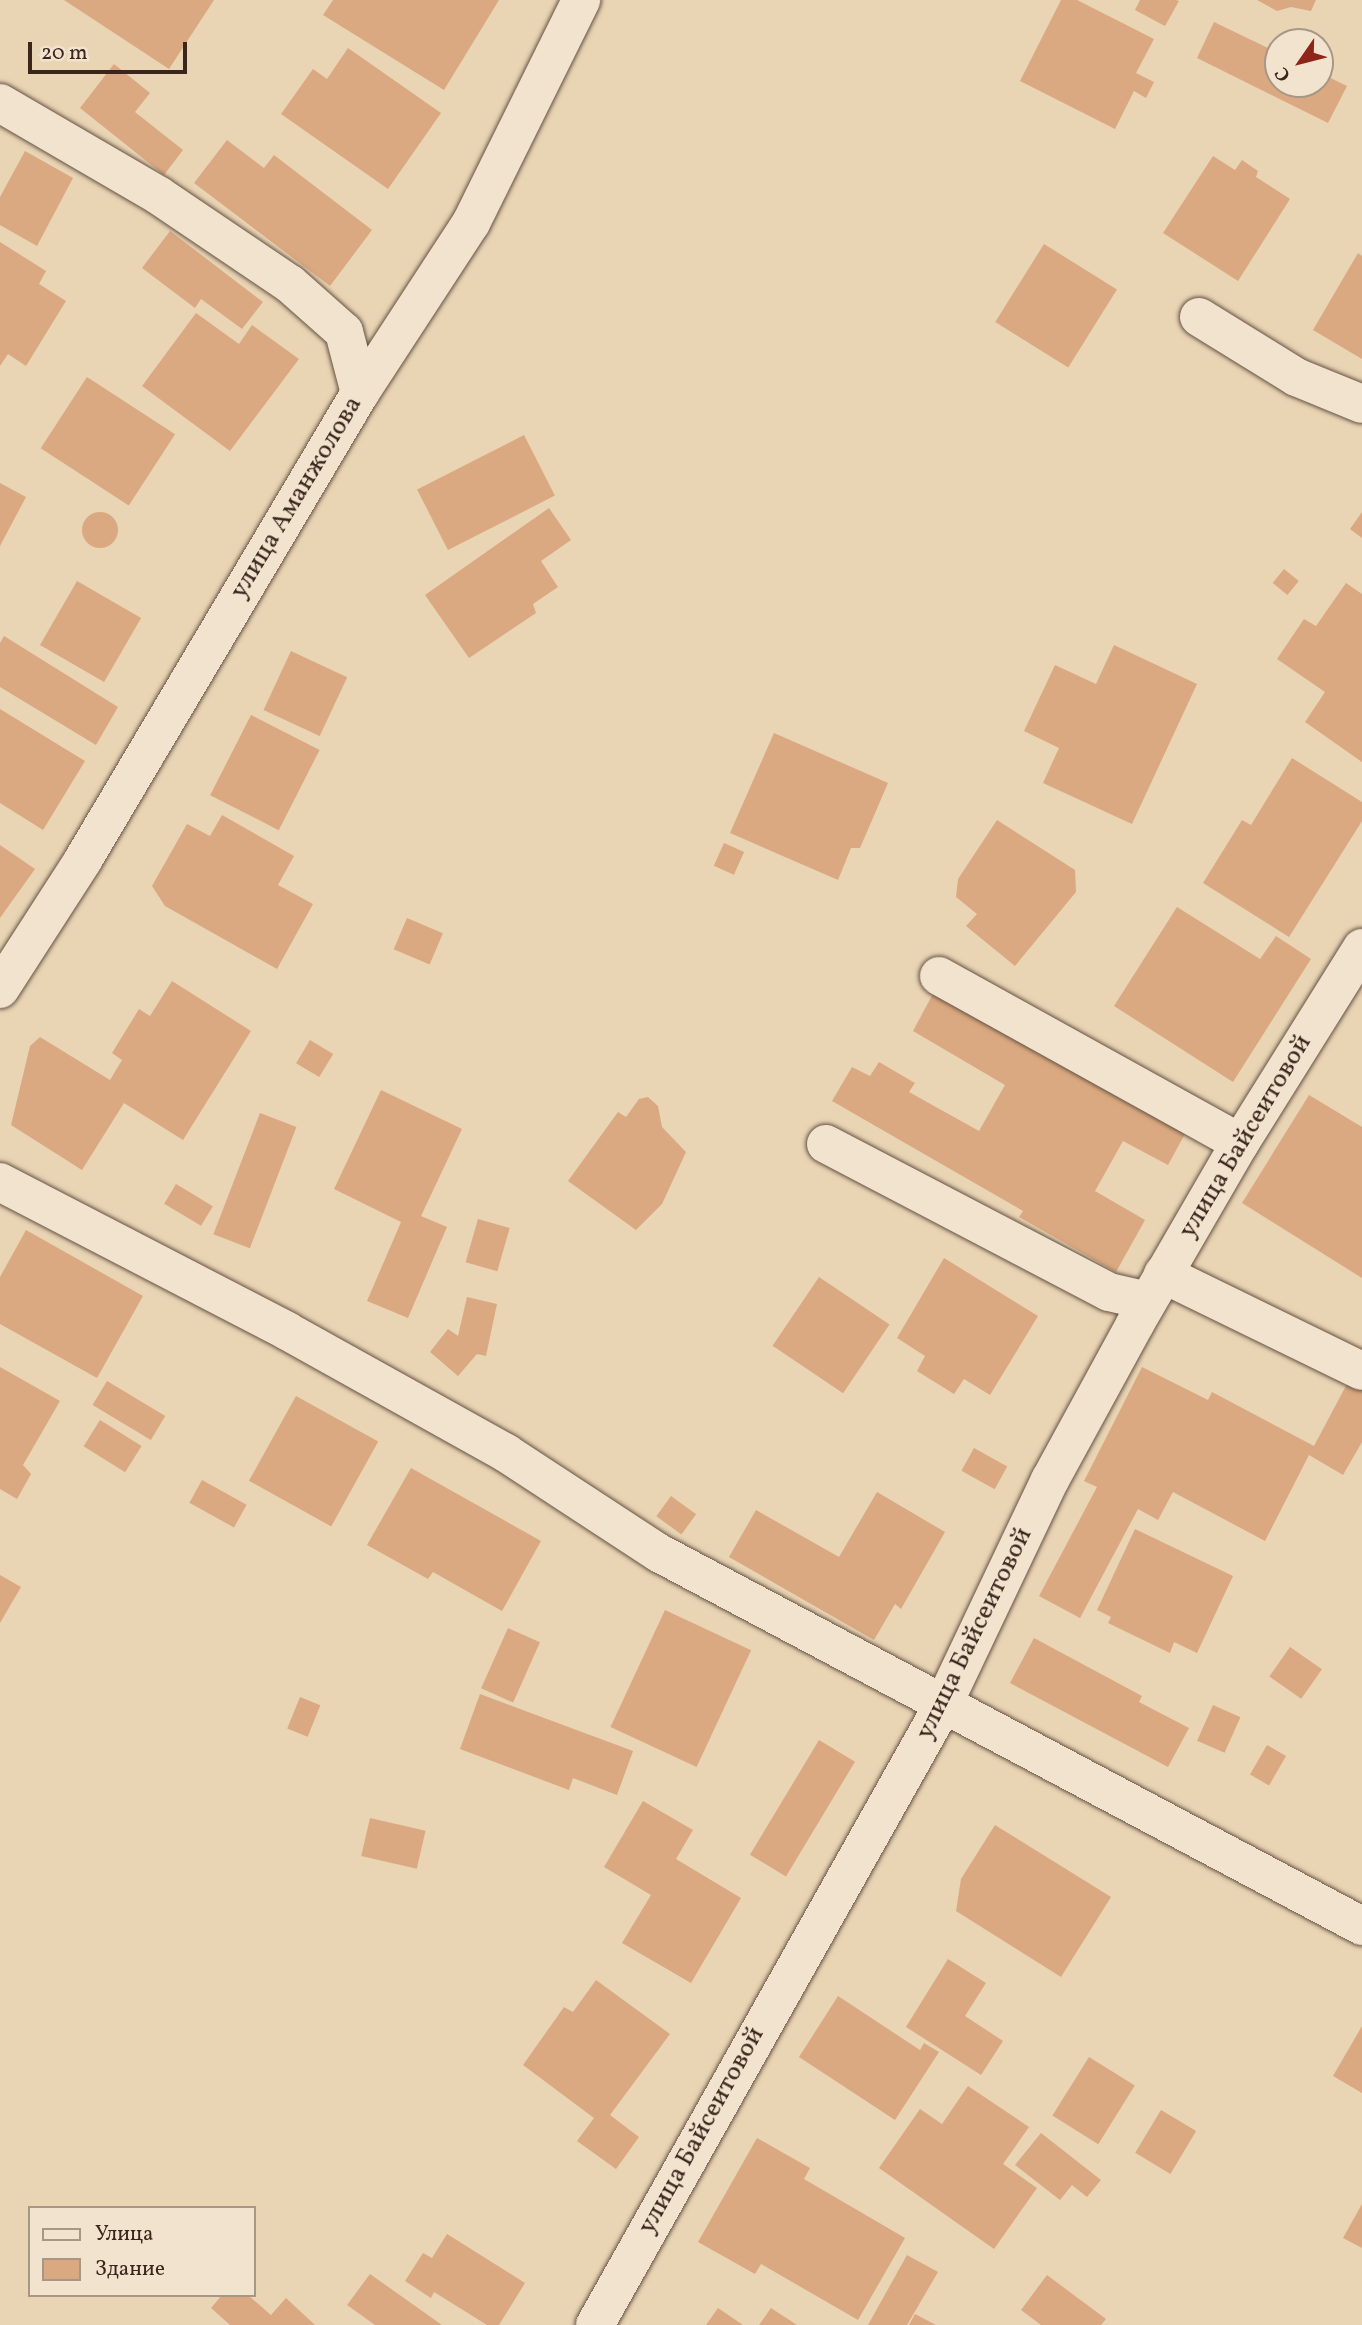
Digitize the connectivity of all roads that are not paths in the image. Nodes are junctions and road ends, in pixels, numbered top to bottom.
1 (581, 0) edge
2 (0, 103) edge
3 (1199, 317) dead end
4 (360, 393) junction
5 (1362, 404) edge
6 (1362, 948) edge
7 (939, 976) dead end
8 (0, 989) edge
9 (1240, 1143) junction
10 (826, 1144) dead end
11 (0, 1182) edge
12 (1155, 1288) junction
13 (1362, 1371) edge
14 (943, 1705) junction
15 (1362, 1926) edge
16 (595, 2325) edge

1 - 4 street, улица Аманжолова
2 - 4 street
3 - 5 street
4 - 8 street, улица Аманжолова
6 - 9 street, улица Байсеитовой
7 - 9 street
9 - 12 street, улица Байсеитовой
10 - 12 street
11 - 14 street
12 - 13 street
12 - 14 street, улица Байсеитовой
14 - 15 street
14 - 16 street, улица Байсеитовой

